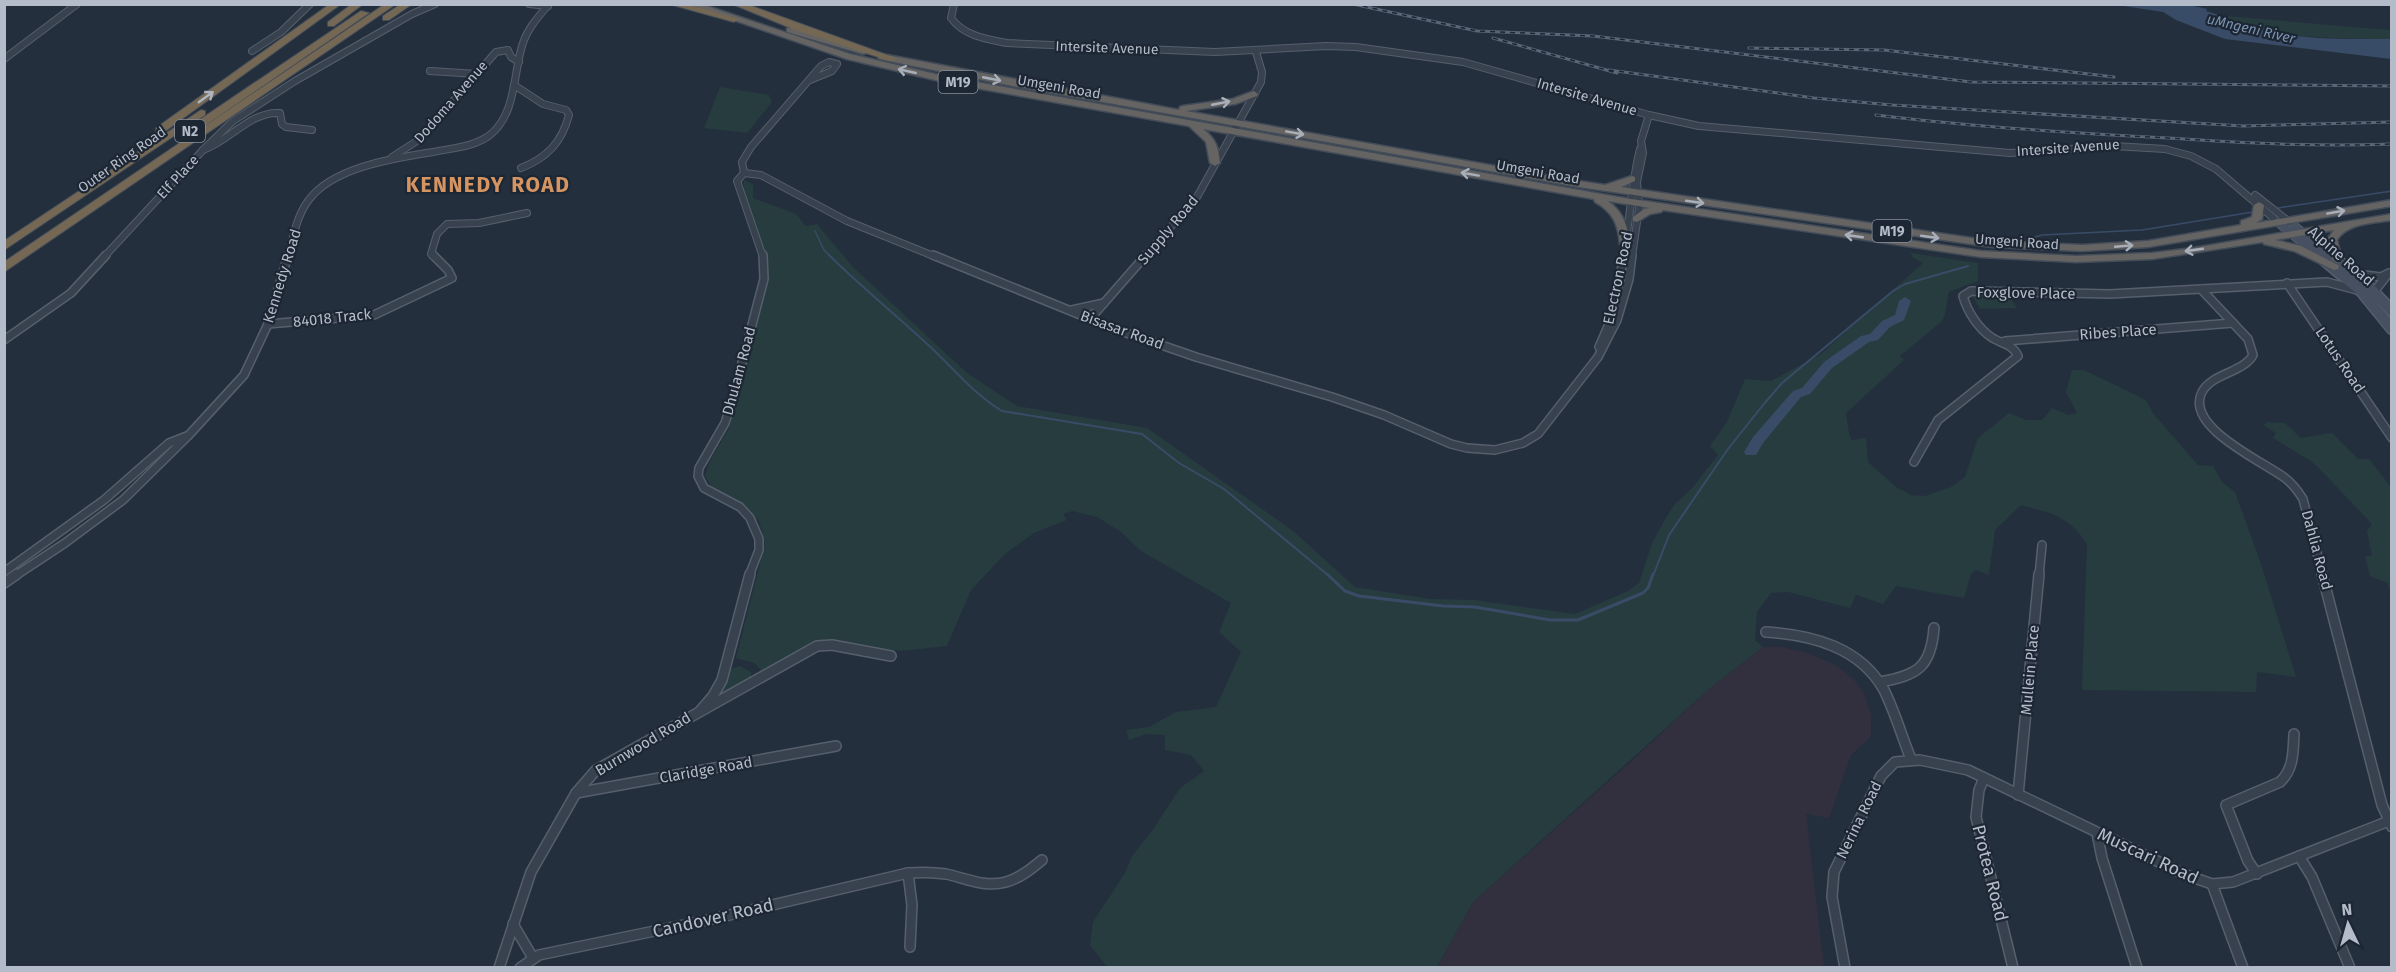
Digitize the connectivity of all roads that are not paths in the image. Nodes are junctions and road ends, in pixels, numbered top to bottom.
1 (77, 4) edge
2 (310, 4) edge
3 (323, 4) edge
4 (337, 4) edge
5 (359, 4) edge
6 (375, 4) edge
7 (392, 4) edge
8 (408, 4) edge
9 (417, 4) edge
10 (435, 4) edge
11 (529, 4) edge
12 (673, 4) edge
13 (691, 4) edge
14 (712, 4) edge
15 (736, 4) edge
16 (954, 4) edge
17 (549, 5) edge
18 (734, 19) junction
19 (343, 44) junction
20 (252, 51) dead end
21 (1256, 52) junction
22 (4, 59) edge
23 (893, 59) junction
24 (519, 62) junction
25 (299, 69) junction
26 (243, 70) junction
27 (430, 71) dead end
28 (477, 74) junction
29 (810, 80) dead end
30 (514, 86) junction
31 (1254, 94) junction
32 (1146, 107) junction
33 (1649, 115) junction
34 (1191, 124) junction
35 (1235, 127) junction
36 (312, 130) dead end
37 (1641, 148) junction
38 (203, 150) junction
39 (379, 163) junction
40 (1215, 164) junction
41 (521, 168) dead end
42 (744, 173) junction
43 (1632, 179) junction
44 (2236, 183) junction
45 (1577, 188) junction
46 (1634, 198) junction
47 (2391, 203) edge
48 (2259, 205) junction
49 (1680, 210) junction
50 (527, 213) dead end
51 (2391, 218) edge
52 (1637, 219) junction
53 (2282, 221) junction
54 (2350, 224) junction
55 (2298, 233) junction
56 (4, 241) edge
57 (2165, 242) junction
58 (2252, 242) junction
59 (1625, 244) junction
60 (4, 247) edge
61 (4, 259) edge
62 (2336, 266) junction
63 (4, 268) edge
64 (2390, 272) edge
65 (2355, 274) junction
66 (2327, 282) junction
67 (2287, 283) junction
68 (2201, 289) junction
69 (2361, 291) junction
70 (2374, 292) junction
71 (1105, 302) junction
72 (1067, 310) junction
73 (2391, 311) edge
74 (1090, 319) junction
75 (2233, 323) junction
76 (268, 324) junction
77 (2391, 329) edge
78 (4, 340) edge
79 (2004, 341) junction
80 (1593, 362) junction
81 (188, 436) junction
82 (2391, 438) edge
83 (1914, 462) dead end
84 (2042, 545) dead end
85 (4, 572) edge
86 (4, 583) edge
87 (1934, 628) dead end
88 (1766, 632) dead end
89 (891, 656) dead end
90 (1880, 682) junction
91 (700, 711) junction
92 (2294, 734) dead end
93 (836, 746) dead end
94 (1911, 759) junction
95 (1984, 778) junction
96 (576, 793) junction
97 (2018, 795) junction
98 (2390, 824) edge
99 (2097, 833) junction
100 (2299, 856) junction
101 (1042, 860) dead end
102 (908, 873) junction
103 (2257, 874) junction
104 (2212, 884) junction
105 (513, 924) junction
106 (910, 947) dead end
107 (533, 958) junction
108 (499, 968) edge
109 (520, 968) edge
110 (1845, 968) edge
111 (2013, 968) edge
112 (2137, 968) edge
113 (2242, 968) edge
114 (2350, 968) edge

1 - 22 street
2 - 20 street
3 - 26 highway
4 - 26 highway
5 - 60 highway, Outer Ring Road / N2
6 - 61 highway, Outer Ring Road / N2
7 - 25 highway
8 - 19 highway
9 - 19 highway
10 - 38 street, Elf Place
11 - 17 street
12 - 18 highway
13 - 18 highway, Umgeni Road / M19
14 - 23 highway, Umgeni Road / M19
15 - 23 highway
16 - 21 street, Intersite Avenue
17 - 24 street, Kennedy Road
34 -> 18 highway, Umgeni Road / M19
19 - 25 highway
21 - 31 street, Supply Road
21 - 33 street, Intersite Avenue
23 -> 32 highway, Umgeni Road / M19
24 - 28 street, Dodoma Avenue
24 - 30 street, Kennedy Road
25 - 63 highway
56 -> 26 highway
27 - 28 street
28 - 39 street, Dodoma Avenue
29 - 42 street
30 - 39 street, Kennedy Road
30 - 41 street
32 -> 31 highway
31 - 35 street, Supply Road
32 - 35 highway, Umgeni Road / M19
33 - 37 street
33 - 44 street, Intersite Avenue
34 - 35 highway, Umgeni Road / M19
34 - 40 highway
35 - 40 street, Supply Road
35 - 45 highway, Umgeni Road / M19
36 - 38 street
37 - 43 street
37 - 46 street
38 - 78 street, Elf Place
39 - 76 street, Kennedy Road
40 - 71 street, Supply Road
42 - 72 street, Bisasar Road
42 - 91 street, Dhulam Road
43 - 45 highway
43 - 46 street
44 - 48 street, Intersite Avenue
44 - 53 street, Intersite Avenue
45 - 46 highway, Umgeni Road / M19
45 - 59 highway
46 - 49 highway, Umgeni Road / M19
46 - 52 street, Electron Road
46 -> 57 highway, Umgeni Road / M19
46 - 59 street, Electron Road
53 -> 47 highway, Umgeni Road / M19
48 - 53 street, Intersite Avenue
48 - 57 highway
49 - 52 highway
58 -> 49 highway, Umgeni Road / M19
50 - 76 street, 84018 Track
51 - 54 highway, Umgeni Road / M19
52 - 80 street, Electron Road
53 - 55 main road, Alpine Road
53 - 57 highway, Umgeni Road / M19
54 - 55 highway, Umgeni Road / M19
54 - 62 highway
55 - 58 highway, Umgeni Road / M19
55 - 62 main road, Alpine Road
58 - 62 highway
59 - 80 street, Electron Road
62 - 65 main road, Alpine Road
62 - 66 street
62 - 69 main road, Alpine Road
64 - 65 street
64 - 70 street
65 - 70 main road, Alpine Road
66 - 67 street, Foxglove Place
66 - 69 street, Foxglove Place
67 - 68 street, Foxglove Place
67 - 82 street, Lotus Road
68 - 75 street, Dahlia Road
68 - 79 street, Foxglove Place
69 - 77 main road, Alpine Road
70 - 73 main road, Alpine Road
71 - 72 street
71 - 74 street, Supply Road
72 - 74 street, Bisasar Road
74 - 80 street, Bisasar Road
75 - 79 street, Ribes Place
75 - 98 street, Dahlia Road
76 - 81 street, Kennedy Road
79 - 83 street
81 - 85 street
81 - 86 street, Kennedy Road
84 - 97 street, Mullein Place
87 - 90 street
88 - 90 street
89 - 91 street, Burnwood Road
90 - 94 street
91 - 96 street, Burnwood Road
92 - 103 street
93 - 96 street, Claridge Road
94 - 95 street, Muscari Road
94 - 110 street, Nerina Road
95 - 97 street, Muscari Road
95 - 111 street, Protea Road
96 - 105 street, Burnwood Road
97 - 99 street, Muscari Road
98 - 100 street, Muscari Road
99 - 104 street, Muscari Road
99 - 112 street
100 - 103 street, Muscari Road
100 - 114 street
101 - 102 street, Candover Road
102 - 106 street
102 - 107 street, Candover Road
103 - 104 street, Muscari Road
104 - 113 street
105 - 107 street
105 - 108 street, Burnwood Road
107 - 109 street, Candover Road

